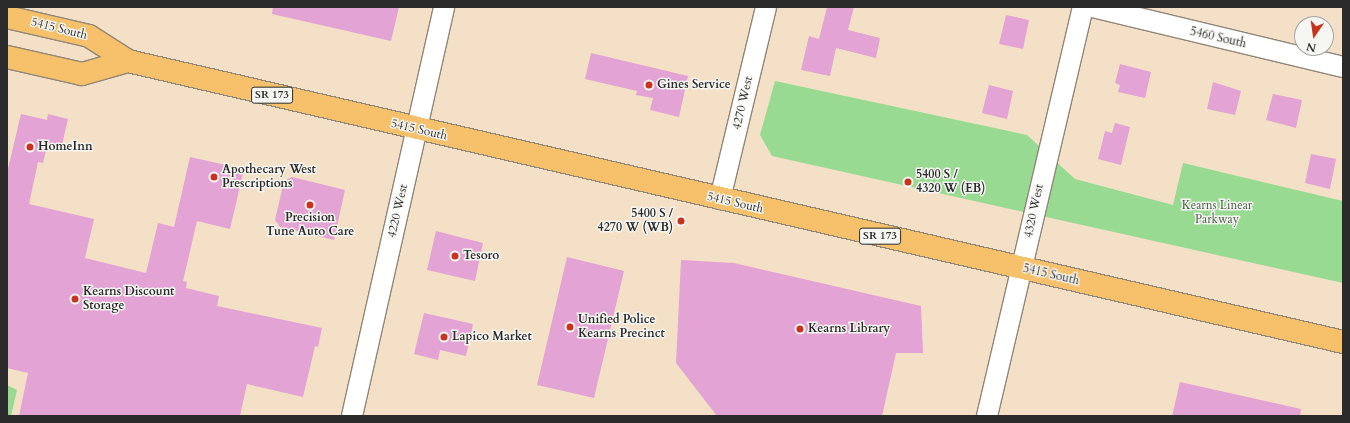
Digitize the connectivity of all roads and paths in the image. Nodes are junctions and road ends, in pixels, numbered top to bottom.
1 (444, 7) edge
2 (766, 7) edge
3 (1083, 7) edge
4 (1093, 7) edge
5 (7, 17) edge
6 (7, 57) edge
7 (128, 61) junction
8 (1343, 67) edge
9 (416, 129) junction
10 (720, 199) junction
11 (1023, 268) junction
12 (1343, 342) edge
13 (352, 416) edge
14 (987, 416) edge

1 - 9 street, 4220 West
2 - 10 street, 4270 West
3 - 11 street, 4320 West
4 - 8 street, 5460 South
5 - 7 main road, 5415 South / SR 173
6 - 7 main road, 5415 South / SR 173
7 - 9 main road, 5415 South / SR 173
9 - 10 main road, 5415 South / SR 173
9 - 13 street, 4220 West
10 - 11 main road, 5415 South / SR 173
11 - 12 main road, 5415 South / SR 173
11 - 14 street, 4320 West

